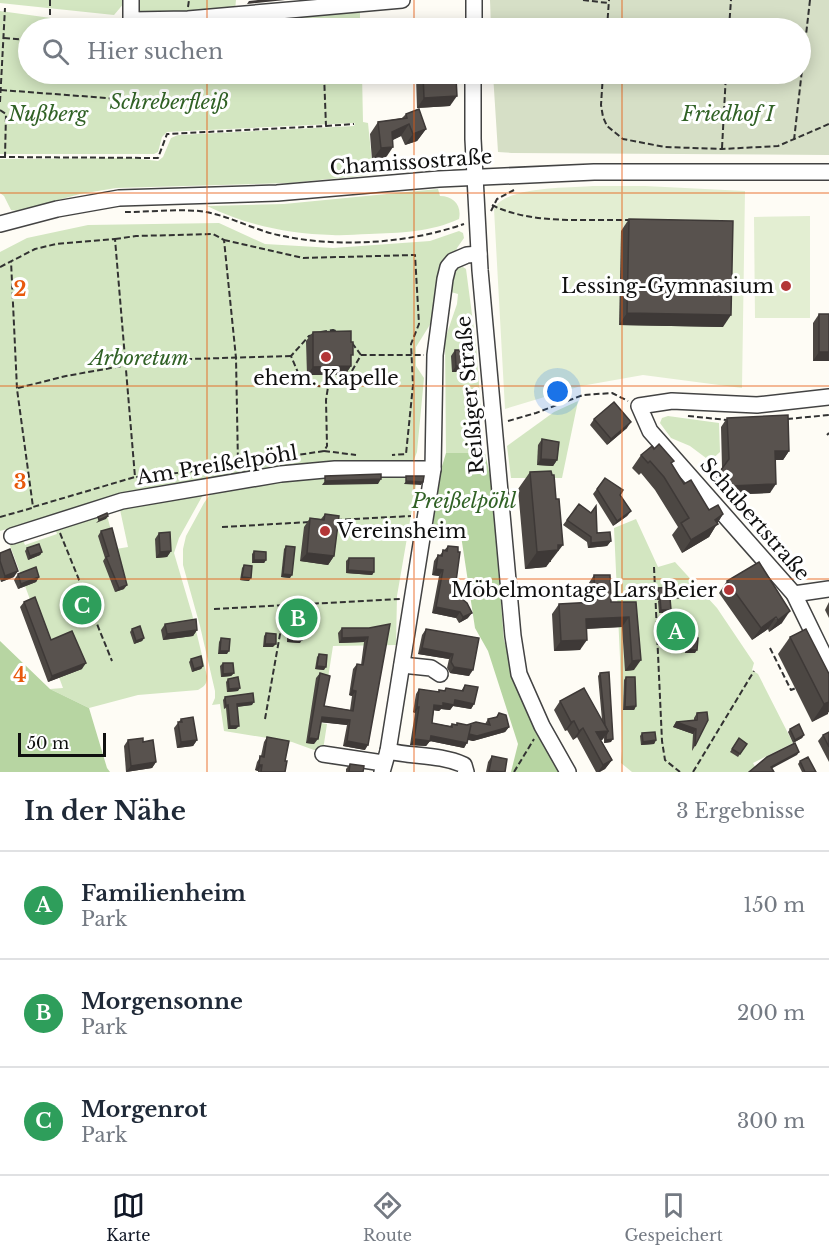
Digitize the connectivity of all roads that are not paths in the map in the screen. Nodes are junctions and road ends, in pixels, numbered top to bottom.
1 (130, 0) edge
2 (402, 0) edge
3 (474, 0) edge
4 (131, 18) edge
5 (199, 18) edge
6 (474, 18) edge
7 (473, 84) edge
8 (829, 172) edge
9 (475, 177) junction
10 (0, 224) edge
11 (479, 254) junction
12 (829, 398) edge
13 (433, 469) junction
14 (12, 536) dead end
15 (829, 589) edge
16 (794, 594) junction
17 (402, 665) junction
18 (829, 666) edge
19 (440, 674) dead end
20 (323, 754) dead end
21 (385, 762) edge
22 (450, 766) edge
23 (466, 772) edge
24 (568, 772) edge

1 - 4 street
2 - 5 street
3 - 6 street
7 - 9 street, Reißiger Straße
8 - 9 street, Chamissostraße
9 - 10 street, Chamissostraße
9 - 11 street, Reißiger Straße
11 - 13 street
11 - 24 street, Reißiger Straße
12 - 16 street, Schubertstraße
13 - 14 street, Am Preißelpöhl
13 - 17 street
15 - 16 street
16 - 18 street, Schubertstraße
17 - 19 street
17 - 21 street
20 - 21 street
21 - 22 street
22 - 23 street

